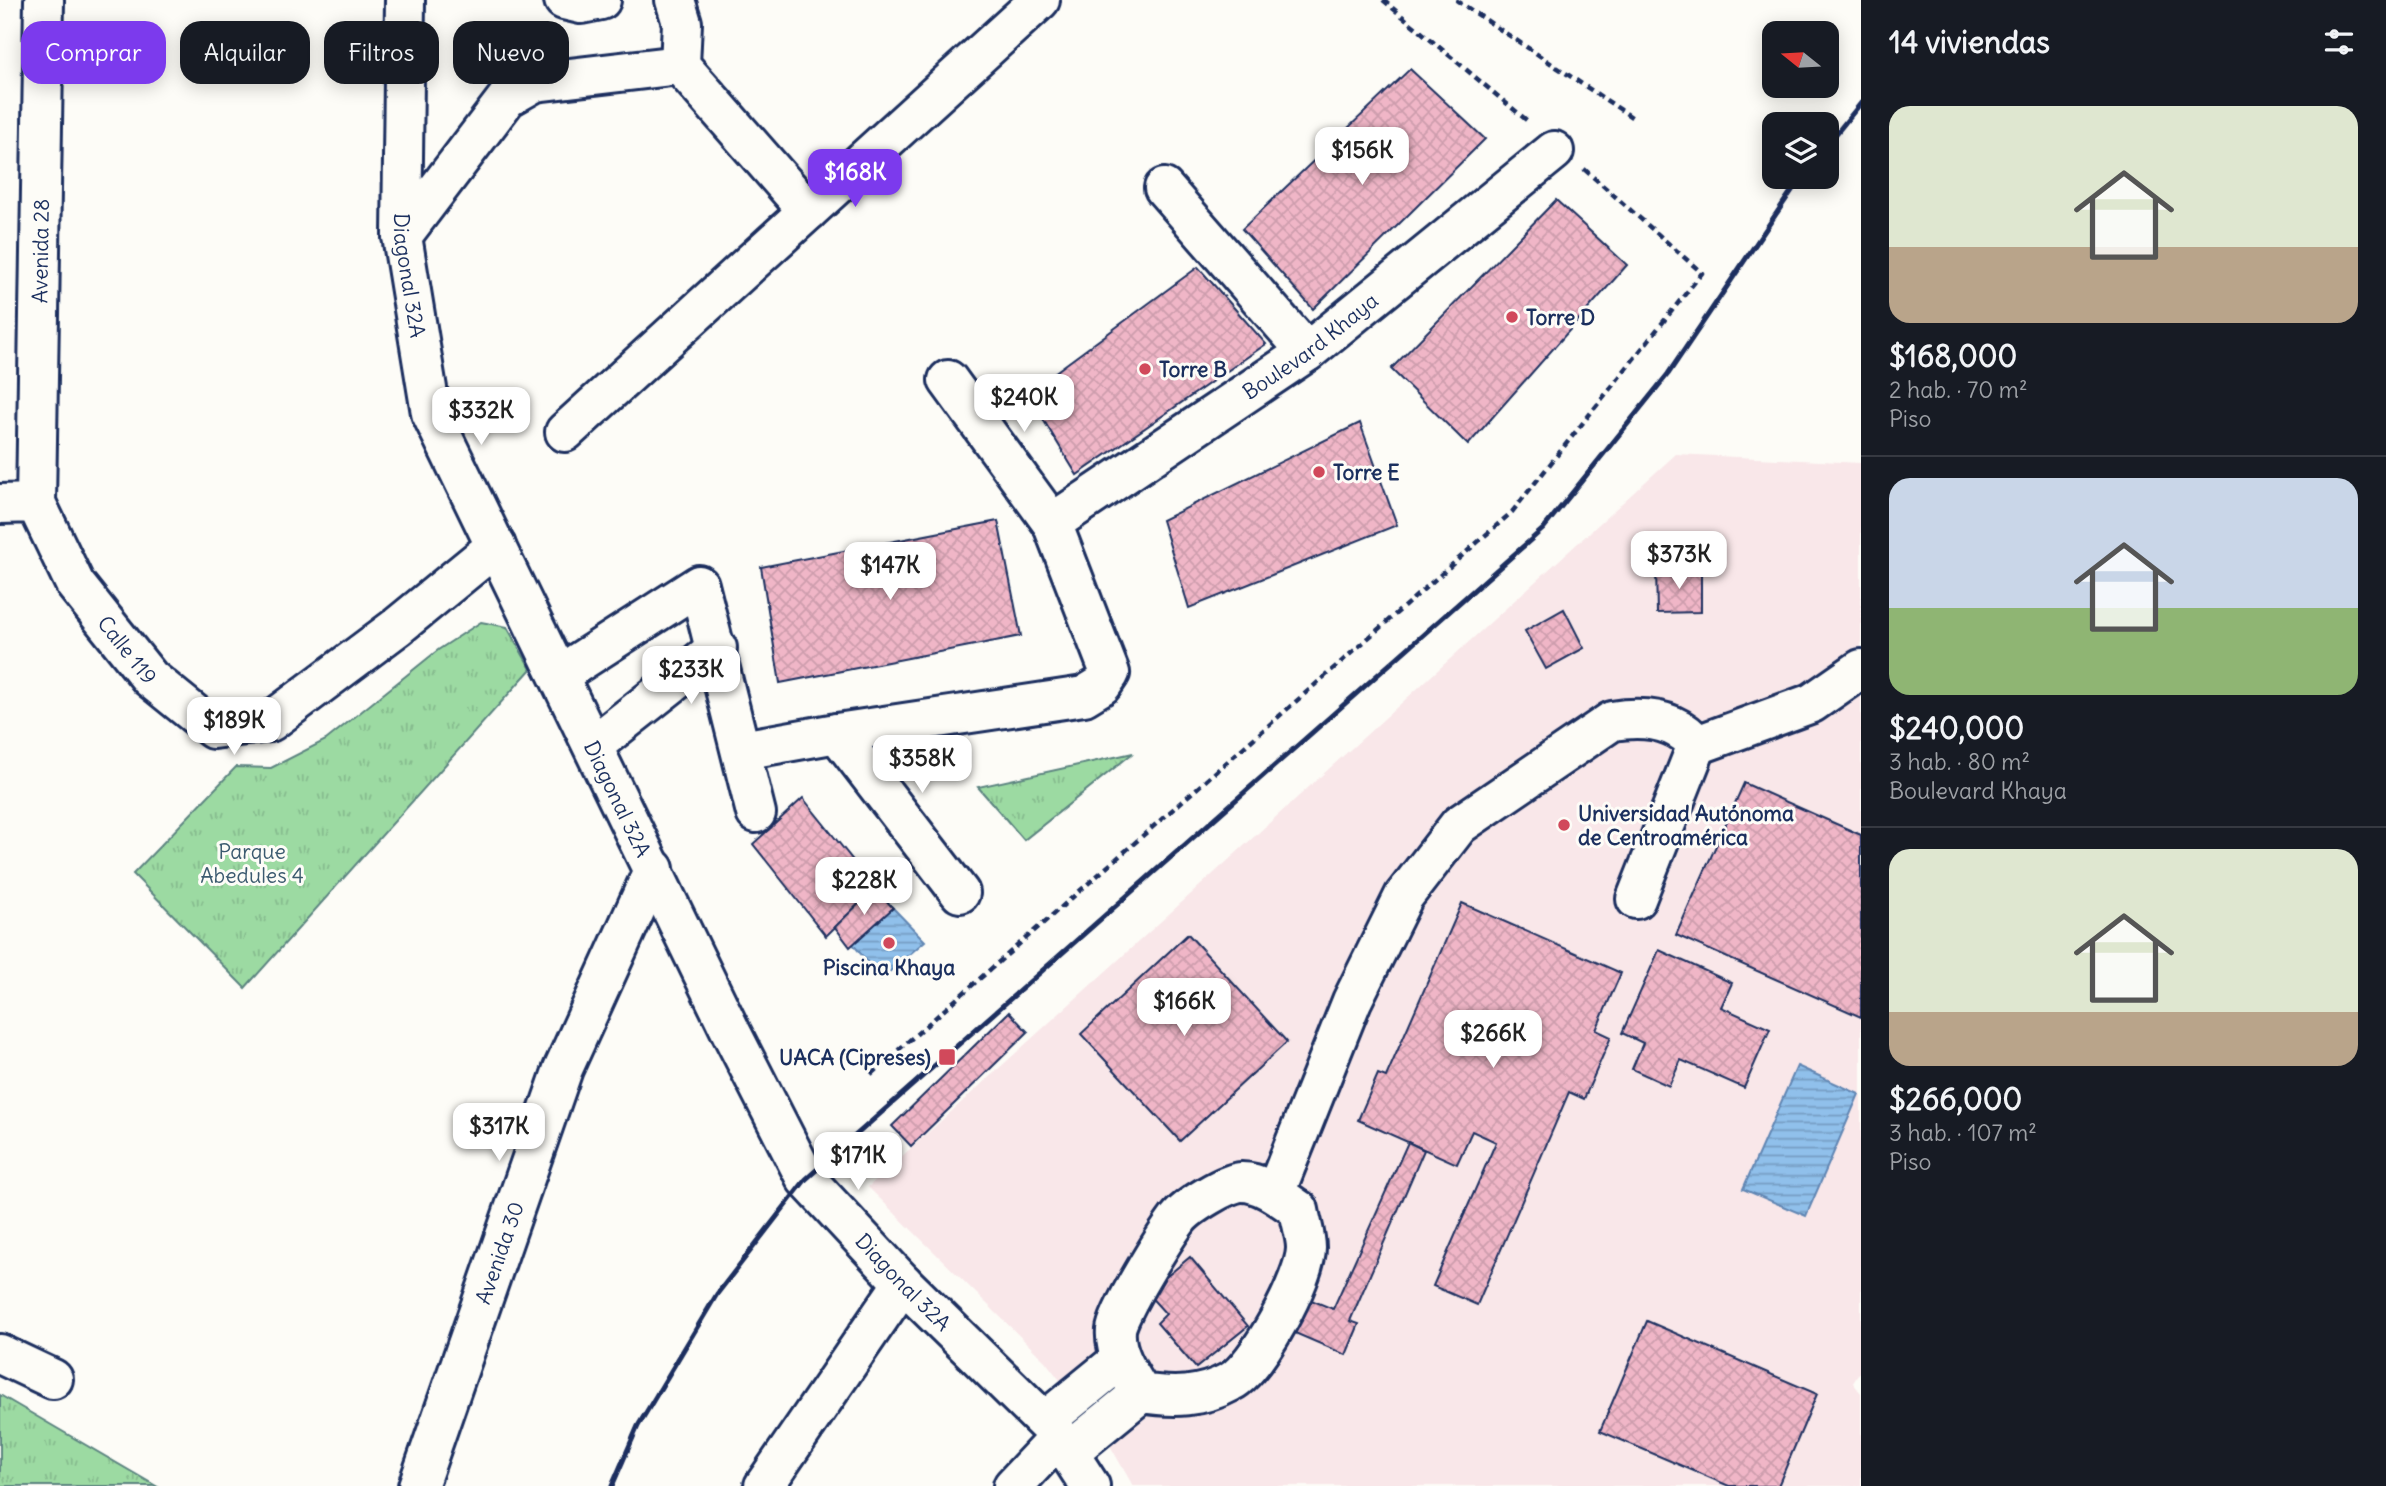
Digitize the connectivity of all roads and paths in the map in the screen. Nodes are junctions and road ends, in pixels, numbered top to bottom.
1 (44, 0) edge
2 (405, 0) edge
3 (564, 0) edge
4 (601, 0) edge
5 (675, 0) edge
6 (1040, 0) edge
7 (1383, 0) edge
8 (1455, 0) edge
9 (680, 65) junction
10 (1633, 118) dead end
11 (1555, 147) junction
12 (1164, 188) dead end
13 (808, 211) junction
14 (402, 236) junction
15 (1307, 352) junction
16 (948, 380) dead end
17 (565, 432) dead end
18 (18, 504) edge
19 (1052, 523) junction
20 (496, 546) junction
21 (717, 648) junction
22 (1861, 669) edge
23 (559, 675) junction
24 (837, 733) junction
25 (594, 745) junction
26 (1697, 745) junction
27 (742, 750) junction
28 (756, 813) dead end
29 (654, 869) junction
30 (960, 894) dead end
31 (1636, 899) dead end
32 (871, 1074) dead end
33 (1275, 1193) junction
34 (903, 1283) junction
35 (0, 1354) edge
36 (1121, 1359) junction
37 (53, 1379) dead end
38 (1141, 1393) junction
39 (1058, 1436) junction
40 (418, 1486) edge
41 (764, 1486) edge
42 (1013, 1486) edge
43 (1090, 1486) edge

1 - 18 street, Avenida 28
2 - 14 street, Diagonal 32A
3 - 4 street
5 - 9 street
6 - 13 street
7 - 11 path
8 - 10 path
9 - 13 street
9 - 14 street
11 - 15 street, Boulevard Khaya
11 - 32 path
12 - 15 street
13 - 17 street
14 - 20 street, Diagonal 32A
15 - 19 street, Boulevard Khaya
16 - 19 street
18 - 20 street, Calle 119
19 - 24 street
20 - 23 street, Diagonal 32A
21 - 23 street
21 - 25 street
21 - 27 street
22 - 26 street
23 - 25 street, Diagonal 32A
24 - 27 street
24 - 30 street
25 - 29 street, Diagonal 32A
26 - 31 street
26 - 33 street
27 - 28 street
29 - 34 street, Diagonal 32A
29 - 40 street, Avenida 30
33 - 36 street
33 - 38 street
34 - 39 street, Diagonal 32A
34 - 41 street
35 - 37 street
36 - 38 street
36 - 39 street
38 - 39 street
39 - 42 street
39 - 43 street, Diagonal 32A

